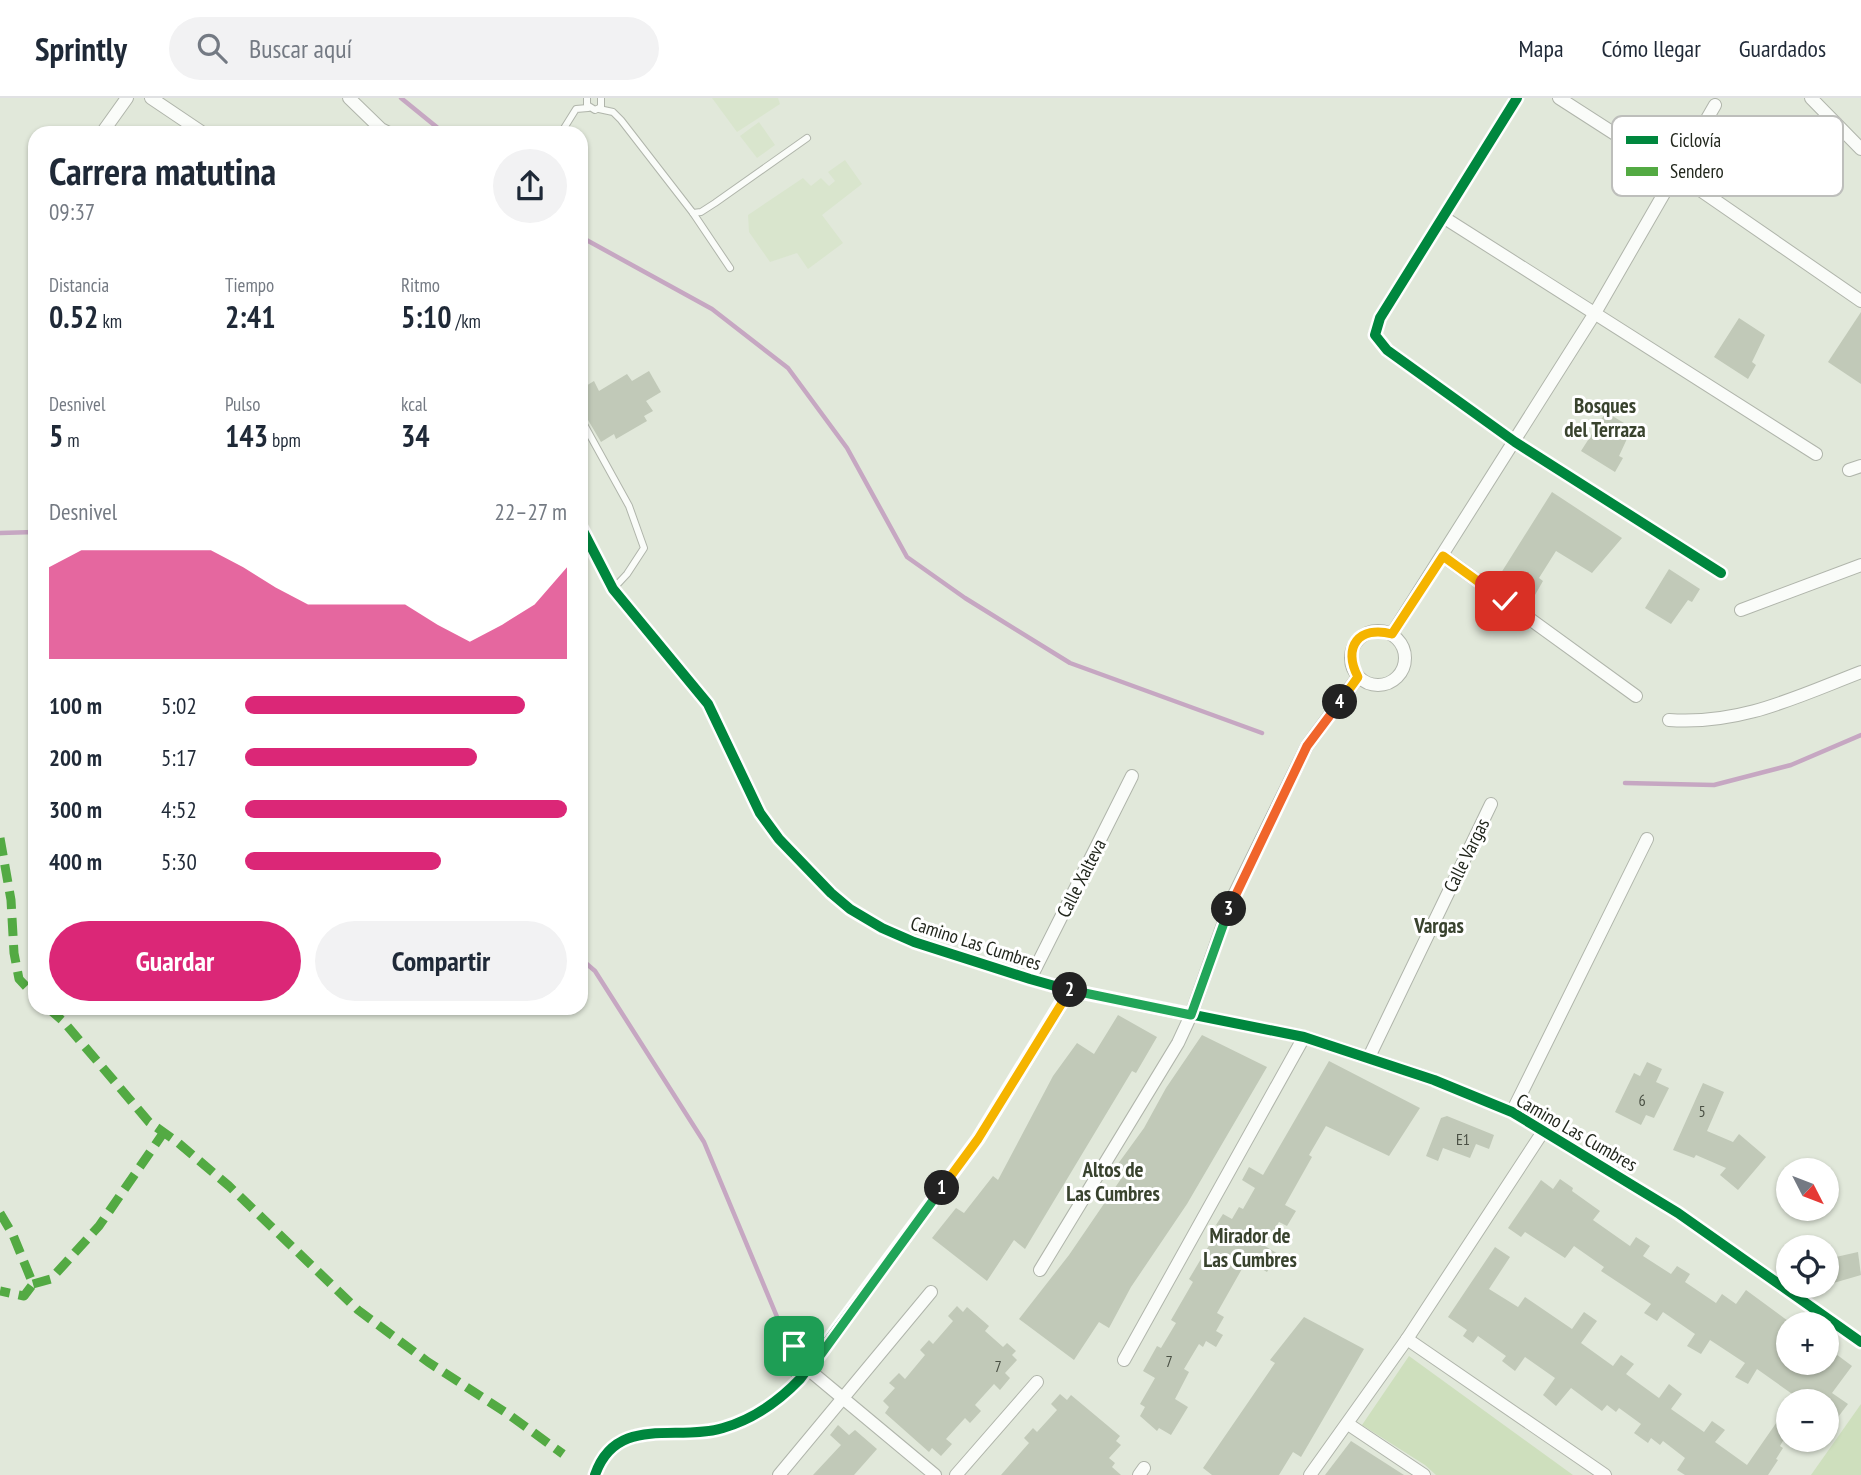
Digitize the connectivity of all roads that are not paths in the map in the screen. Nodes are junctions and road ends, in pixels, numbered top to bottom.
1 (127, 98) edge
2 (151, 98) edge
3 (349, 98) edge
4 (587, 98) edge
5 (601, 98) edge
6 (1517, 98) edge
7 (1559, 98) edge
8 (1811, 98) edge
9 (1715, 105) dead end
10 (588, 108) junction
11 (599, 109) junction
12 (1708, 116) edge
13 (1829, 116) edge
14 (107, 126) edge
15 (193, 126) edge
16 (377, 126) edge
17 (565, 126) edge
18 (1843, 131) edge
19 (1612, 133) edge
20 (807, 138) dead end
21 (1861, 149) edge
22 (1661, 196) edge
23 (1707, 196) edge
24 (692, 213) junction
25 (1443, 217) junction
26 (730, 268) dead end
27 (1861, 302) edge
28 (1595, 313) junction
29 (588, 431) edge
30 (1516, 442) junction
31 (1816, 454) dead end
32 (588, 541) edge
33 (1443, 556) junction
34 (1861, 565) edge
35 (1721, 573) dead end
36 (613, 589) junction
37 (1741, 610) dead end
38 (1392, 634) junction
39 (1861, 672) edge
40 (1358, 677) junction
41 (1636, 696) dead end
42 (1670, 720) dead end
43 (1132, 776) dead end
44 (1490, 804) dead end
45 (1647, 839) dead end
46 (1030, 979) junction
47 (1069, 990) junction
48 (1191, 1015) junction
49 (1304, 1037) junction
50 (1369, 1057) junction
51 (1512, 1112) junction
52 (1544, 1130) junction
53 (1040, 1270) dead end
54 (931, 1292) dead end
55 (1407, 1339) junction
56 (1861, 1342) edge
57 (819, 1357) junction
58 (1124, 1360) dead end
59 (805, 1375) junction
60 (1037, 1382) dead end
61 (843, 1398) junction
62 (1348, 1424) junction
63 (594, 1475) edge
64 (779, 1475) edge
65 (935, 1475) edge
66 (956, 1475) edge
67 (1310, 1475) edge
68 (1424, 1475) edge
69 (1605, 1475) edge

1 - 14 street
2 - 15 street
3 - 16 street
4 - 10 lane
5 - 11 lane
6 - 25 street
7 - 19 street
8 - 13 street
9 - 12 street
10 - 11 lane
10 - 17 lane
11 - 24 lane
18 - 21 street
20 - 24 lane
22 - 28 street
23 - 27 street
24 - 26 lane
25 - 28 street
25 - 30 street
28 - 30 street
28 - 31 street
29 - 36 lane
30 - 33 street
30 - 35 street
32 - 36 street, Camino Las Cumbres
33 - 38 street
33 - 41 street
34 - 37 street
36 - 46 street, Camino Las Cumbres
38 - 40 street
38 - 40 street
39 - 42 street
40 - 48 street
43 - 46 street, Calle Xalteva
44 - 50 street, Calle Vargas
45 - 51 street
46 - 47 street, Camino Las Cumbres
47 - 48 street, Camino Las Cumbres
47 - 57 street
48 - 49 street, Camino Las Cumbres
48 - 53 street
49 - 50 street, Camino Las Cumbres
49 - 58 street
50 - 51 street, Camino Las Cumbres
51 - 52 street, Camino Las Cumbres
52 - 55 street
52 - 56 street, Camino Las Cumbres
54 - 61 street
55 - 62 street
55 - 69 street
57 - 59 street
57 - 59 lane
59 - 61 street
59 - 63 street
60 - 66 street
61 - 64 street
61 - 65 street
62 - 67 street
62 - 68 street

